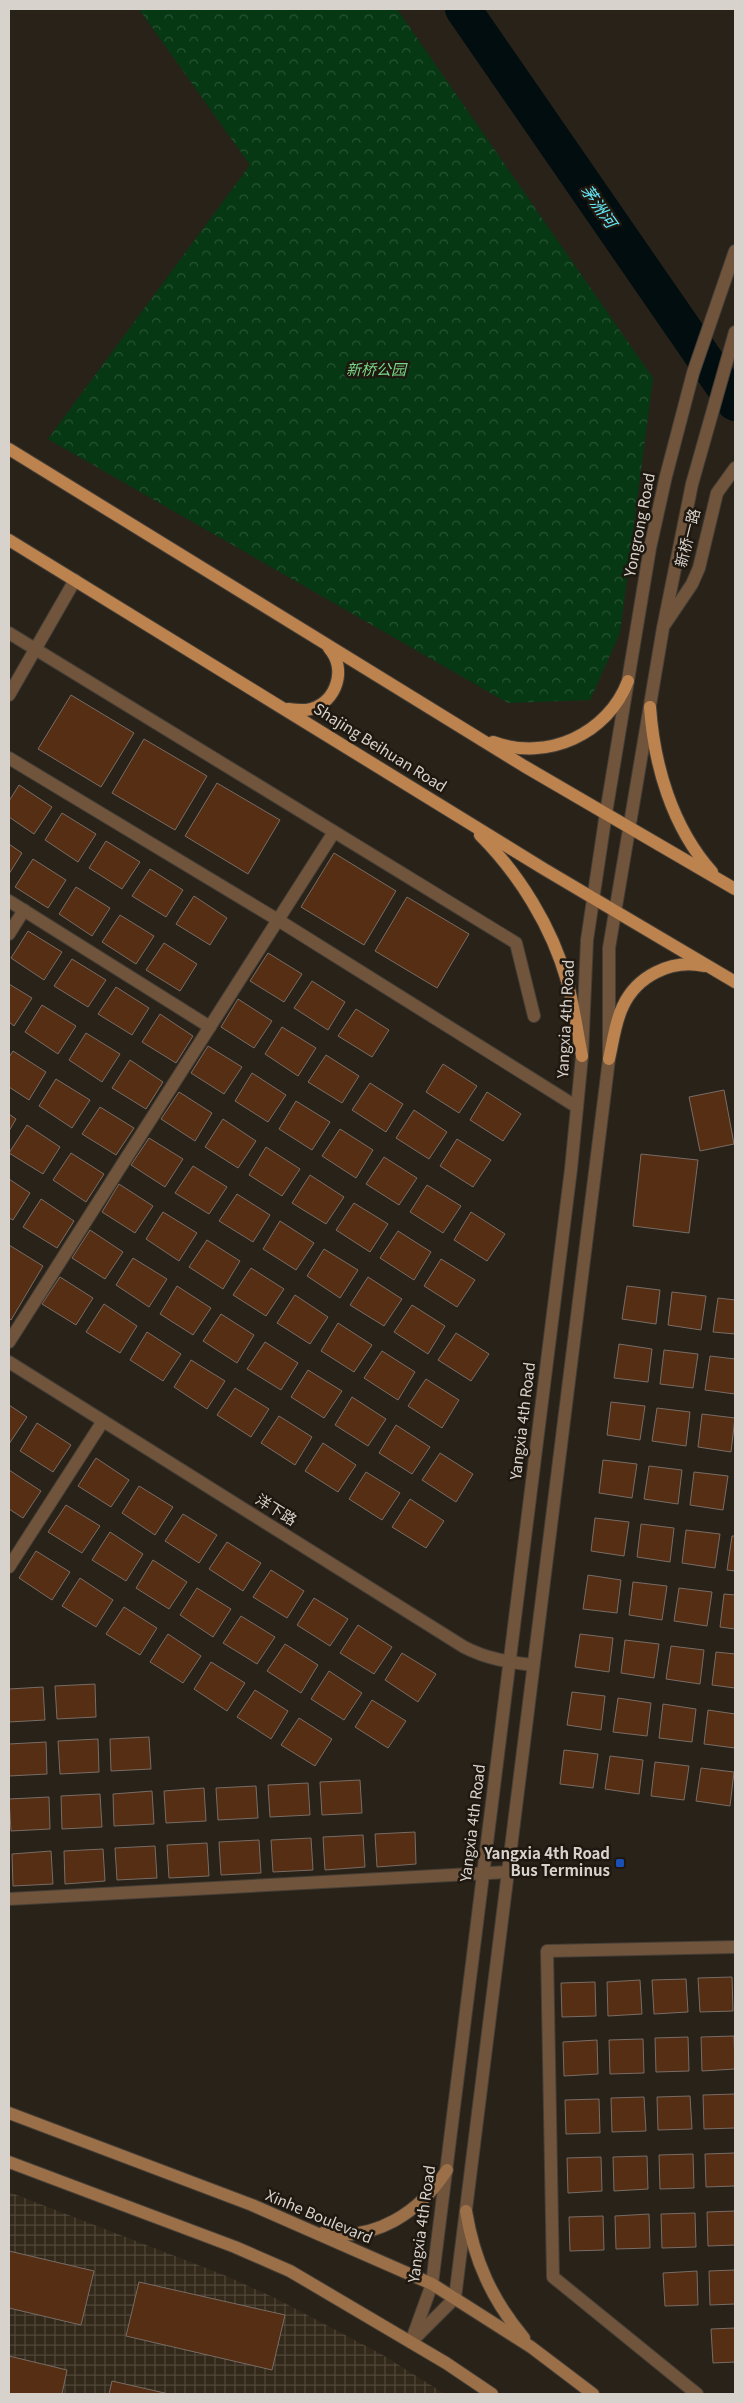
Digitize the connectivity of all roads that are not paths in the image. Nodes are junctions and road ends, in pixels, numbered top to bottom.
1 (735, 251) edge
2 (735, 332) edge
3 (9, 450) edge
4 (735, 468) edge
5 (9, 540) edge
6 (75, 580) junction
7 (663, 628) junction
8 (9, 633) edge
9 (325, 644) junction
10 (35, 649) junction
11 (628, 681) junction
12 (9, 695) edge
13 (650, 707) junction
14 (285, 708) junction
15 (476, 736) junction
16 (9, 758) edge
17 (606, 813) junction
18 (464, 819) junction
19 (630, 827) junction
20 (334, 832) junction
21 (718, 879) junction
22 (735, 889) edge
23 (593, 898) junction
24 (9, 901) edge
25 (24, 910) junction
26 (616, 911) junction
27 (278, 920) junction
28 (9, 934) edge
29 (710, 967) junction
30 (735, 982) edge
31 (534, 1016) dead end
32 (210, 1027) junction
33 (582, 1056) junction
34 (609, 1059) junction
35 (577, 1107) junction
36 (9, 1342) edge
37 (9, 1362) edge
38 (103, 1421) junction
39 (9, 1567) edge
40 (510, 1662) junction
41 (534, 1665) junction
42 (508, 1872) junction
43 (483, 1873) junction
44 (9, 1899) edge
45 (735, 1947) edge
46 (9, 2113) edge
47 (9, 2162) edge
48 (446, 2170) junction
49 (466, 2211) junction
50 (309, 2230) junction
51 (432, 2284) junction
52 (455, 2298) junction
53 (411, 2342) junction
54 (544, 2357) junction
55 (492, 2394) edge
56 (593, 2394) edge
57 (697, 2394) edge

1 - 11 street, Yongrong Road
2 - 7 street
3 - 9 main road
4 - 7 street, 新桥一路
5 - 6 main road, Shajing Beihuan Road
6 - 10 street
6 - 14 main road, Shajing Beihuan Road
7 - 13 street
8 - 10 street
9 - 14 main road
9 - 15 main road
10 - 12 street
10 - 20 street
11 - 15 main road
11 - 17 street, Yongrong Road
13 - 19 street
13 - 21 main road
14 - 18 main road, Shajing Beihuan Road
15 - 17 main road
16 - 27 street
17 - 19 main road
17 - 23 street, Yangxia 4th Road
18 - 23 main road, Shajing Beihuan Road
18 - 33 main road
19 - 21 main road
19 - 26 street
20 - 27 street
20 - 31 street
21 - 22 main road
23 - 26 main road, Shajing Beihuan Road
23 - 33 street, Yangxia 4th Road
24 - 25 street
25 - 28 street
25 - 32 street
26 - 29 main road, Shajing Beihuan Road
26 - 34 street
27 - 32 street
27 - 35 street
29 - 30 main road, Shajing Beihuan Road
29 - 34 main road
32 - 36 street
33 - 35 street, Yangxia 4th Road
34 - 41 street
35 - 40 street, Yangxia 4th Road
37 - 38 street, 洋下路
38 - 39 street
38 - 40 street, 洋下路
40 - 41 street, 洋下路
40 - 43 street, Yangxia 4th Road
41 - 42 street
42 - 43 street
42 - 49 street
43 - 44 street
43 - 48 street, Yangxia 4th Road
45 - 57 street
46 - 50 main road, Xinhe Boulevard
47 - 53 main road
48 - 50 main road
48 - 51 street, Yangxia 4th Road
49 - 52 street
49 - 54 main road
50 - 51 main road, Xinhe Boulevard
51 - 52 main road, Xinhe Boulevard
51 - 53 street, Yangxia 4th Road
52 - 53 street
52 - 54 main road, Xinhe Boulevard
53 - 55 main road
54 - 56 main road, Xinhe Boulevard

